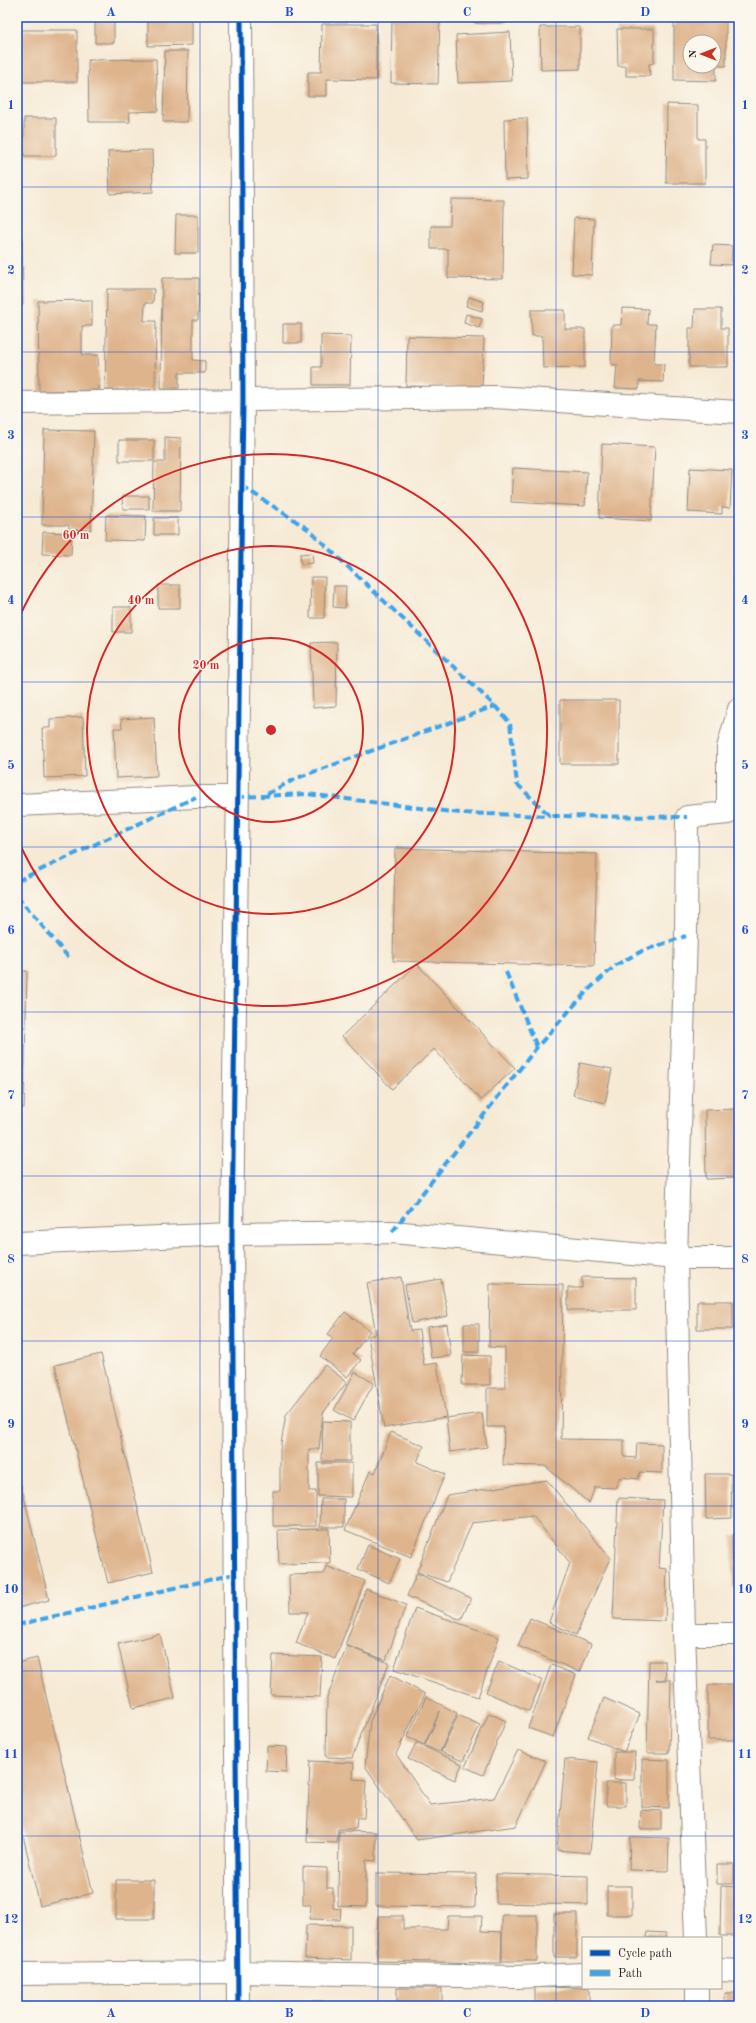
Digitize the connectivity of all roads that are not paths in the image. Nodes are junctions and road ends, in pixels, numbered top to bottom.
1 (241, 17) edge
2 (243, 399) junction
3 (17, 403) edge
4 (739, 412) edge
5 (739, 709) edge
6 (237, 797) junction
7 (17, 805) edge
8 (734, 813) edge
9 (232, 1234) junction
10 (17, 1242) edge
11 (676, 1258) junction
12 (739, 1258) edge
13 (684, 1634) junction
14 (739, 1634) edge
15 (696, 1937) edge
16 (722, 1970) edge
17 (739, 1970) edge
18 (238, 1972) junction
19 (17, 1974) edge
20 (582, 1974) edge
21 (697, 1989) edge
22 (238, 2006) edge
23 (696, 2006) edge

1 - 2 street
2 - 3 street
2 - 4 street
2 - 6 street
5 - 8 street
6 - 7 street
6 - 9 street
8 - 11 street
9 - 10 street
9 - 11 street
9 - 18 street
11 - 12 street
11 - 13 street
13 - 14 street
13 - 15 street
16 - 17 street
18 - 19 street
18 - 20 street
18 - 22 street
21 - 23 street

